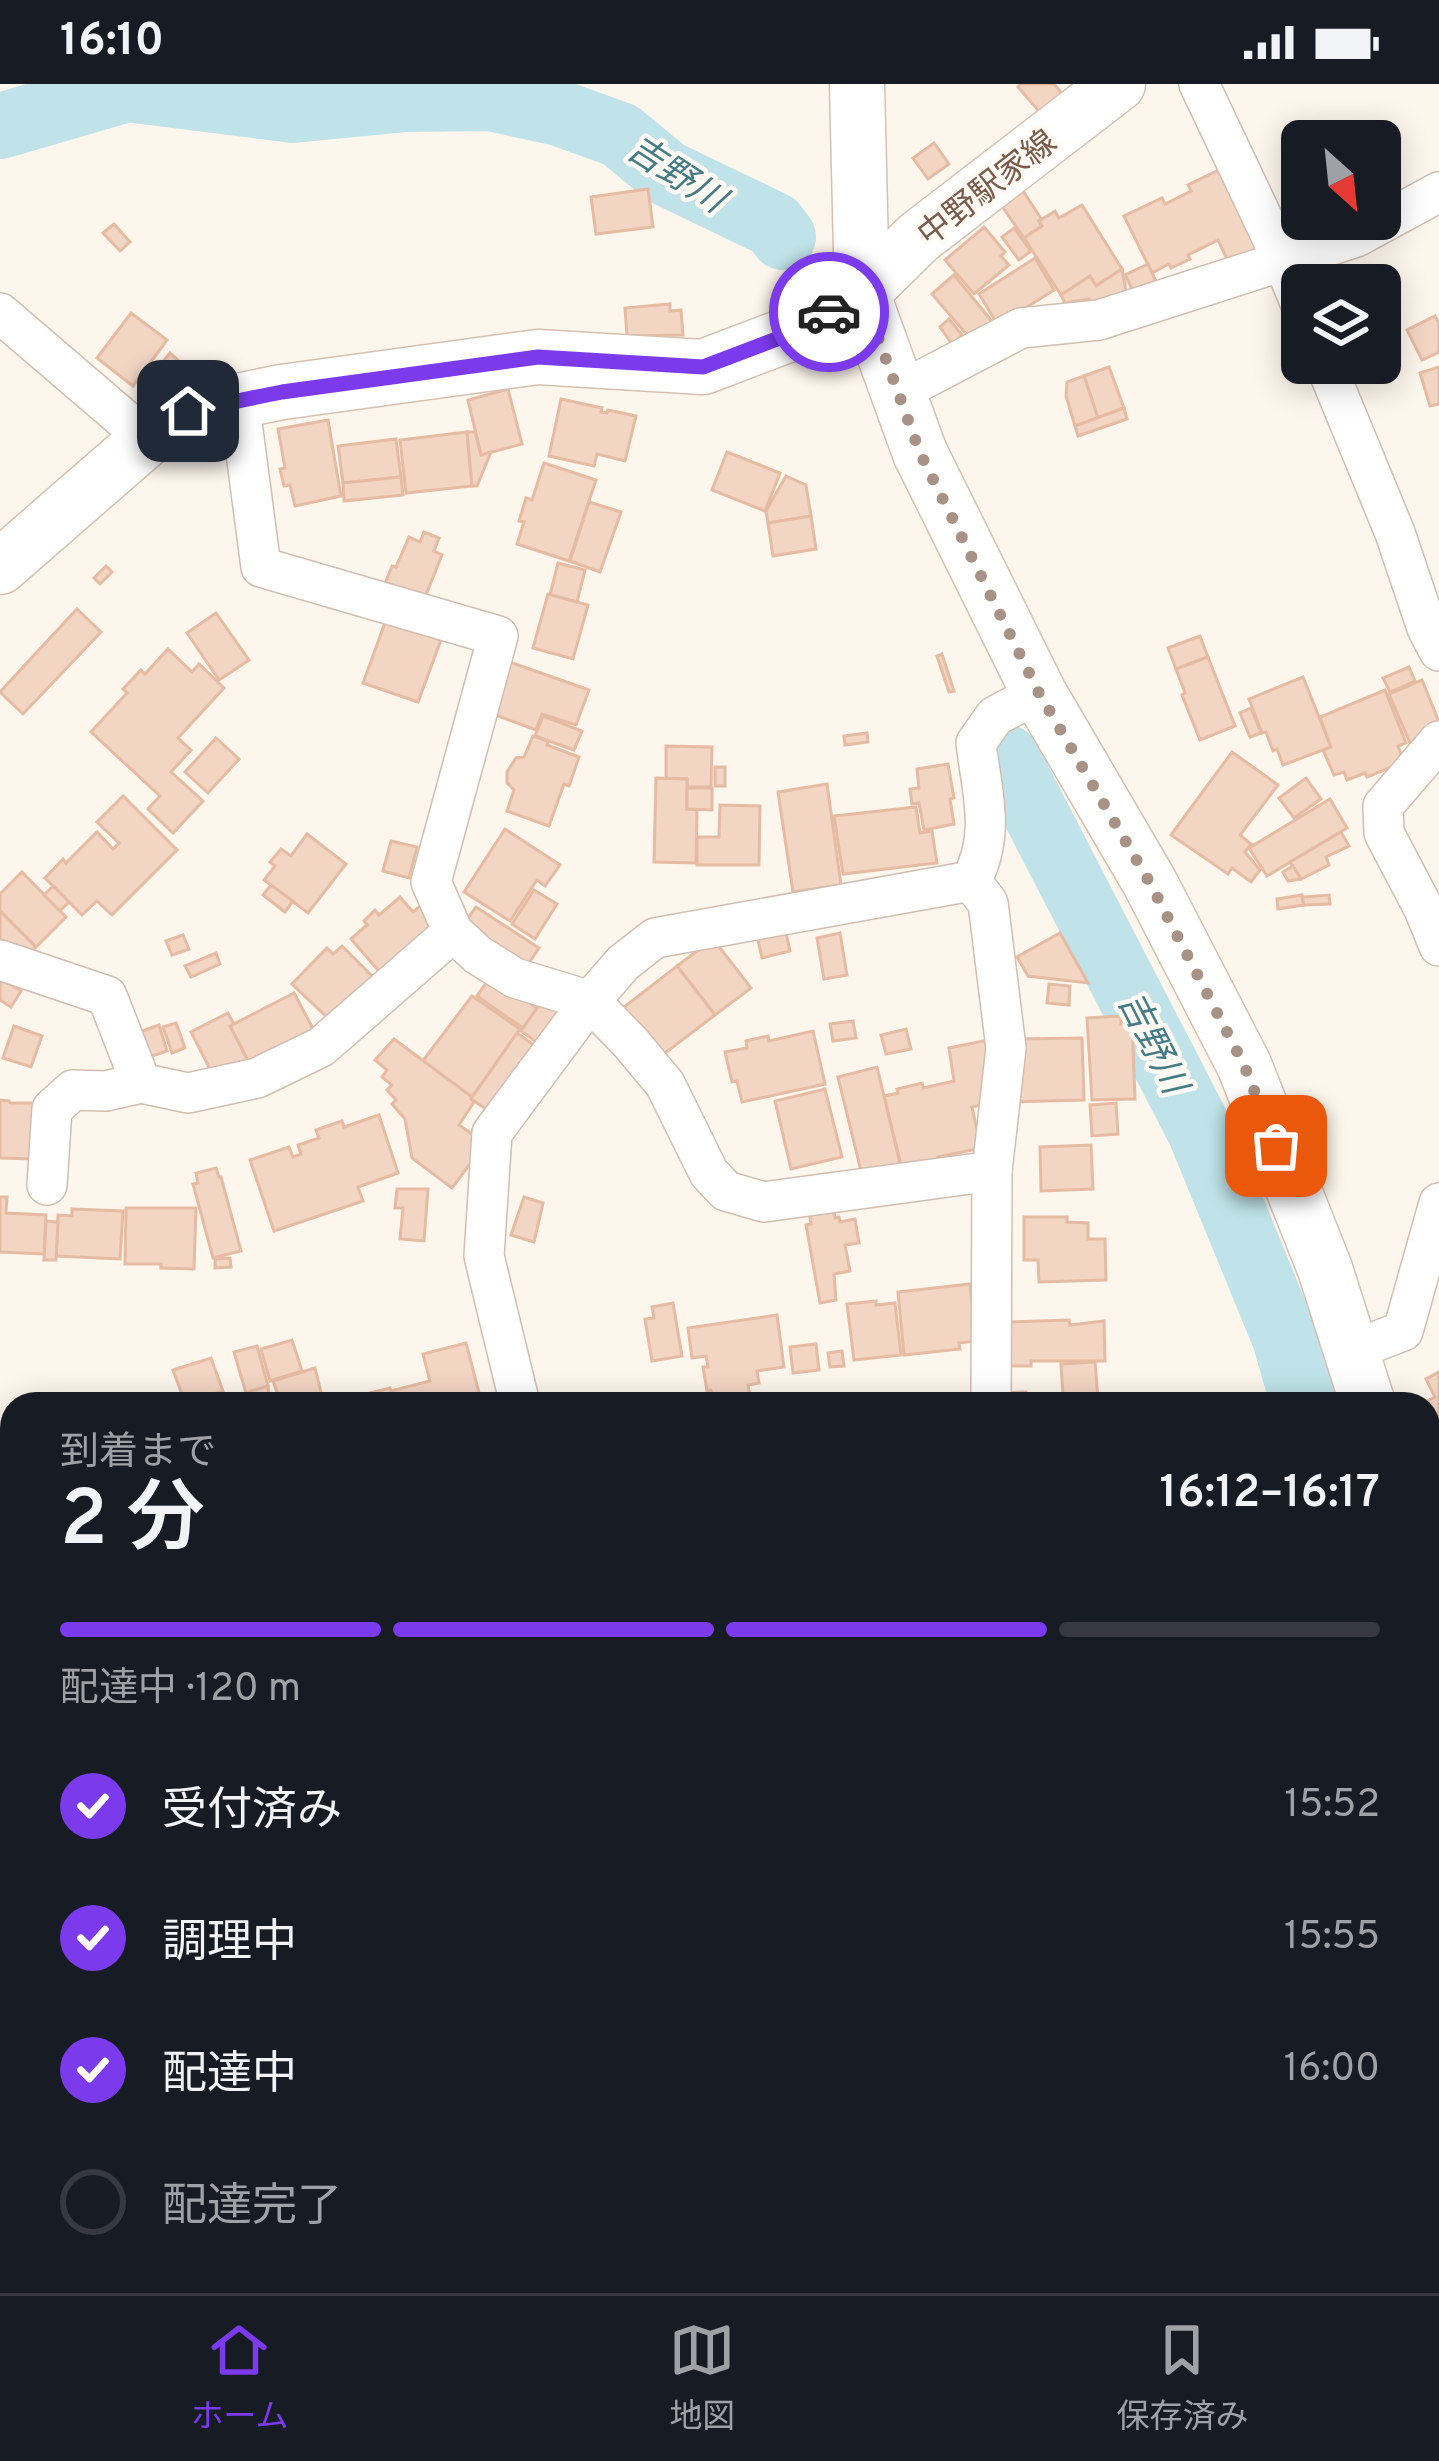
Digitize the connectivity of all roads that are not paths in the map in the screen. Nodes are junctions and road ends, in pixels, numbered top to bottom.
1 (857, 84) edge
2 (1118, 84) edge
3 (1198, 84) edge
4 (1439, 192) edge
5 (1283, 261) junction
6 (1284, 264) edge
7 (862, 293) junction
8 (0, 313) edge
9 (1334, 384) edge
10 (897, 392) junction
11 (239, 400) junction
12 (147, 440) junction
13 (0, 567) edge
14 (1439, 651) edge
15 (1039, 693) junction
16 (1439, 741) edge
17 (971, 881) junction
18 (453, 932) junction
19 (1439, 946) edge
20 (0, 960) edge
21 (590, 1001) junction
22 (142, 1083) junction
23 (992, 1171) junction
24 (47, 1185) dead end
25 (1439, 1203) edge
26 (1351, 1351) junction
27 (517, 1392) edge
28 (991, 1392) edge
29 (1364, 1392) edge

1 - 7 street
2 - 7 street, 中野駅家線
3 - 5 street
4 - 5 street
5 - 6 street
5 - 10 street
7 - 10 street
7 - 11 street, 中野駅家線
8 - 12 street
9 - 14 street
10 - 15 street
11 - 12 street, 中野駅家線
11 - 18 street
12 - 13 street, 中野駅家線
15 - 17 street
15 - 26 street
16 - 19 street
17 - 21 street
17 - 23 street
18 - 21 street
18 - 22 street
20 - 22 street
21 - 23 street
21 - 27 street
22 - 24 street
23 - 28 street
25 - 26 street
26 - 29 street

